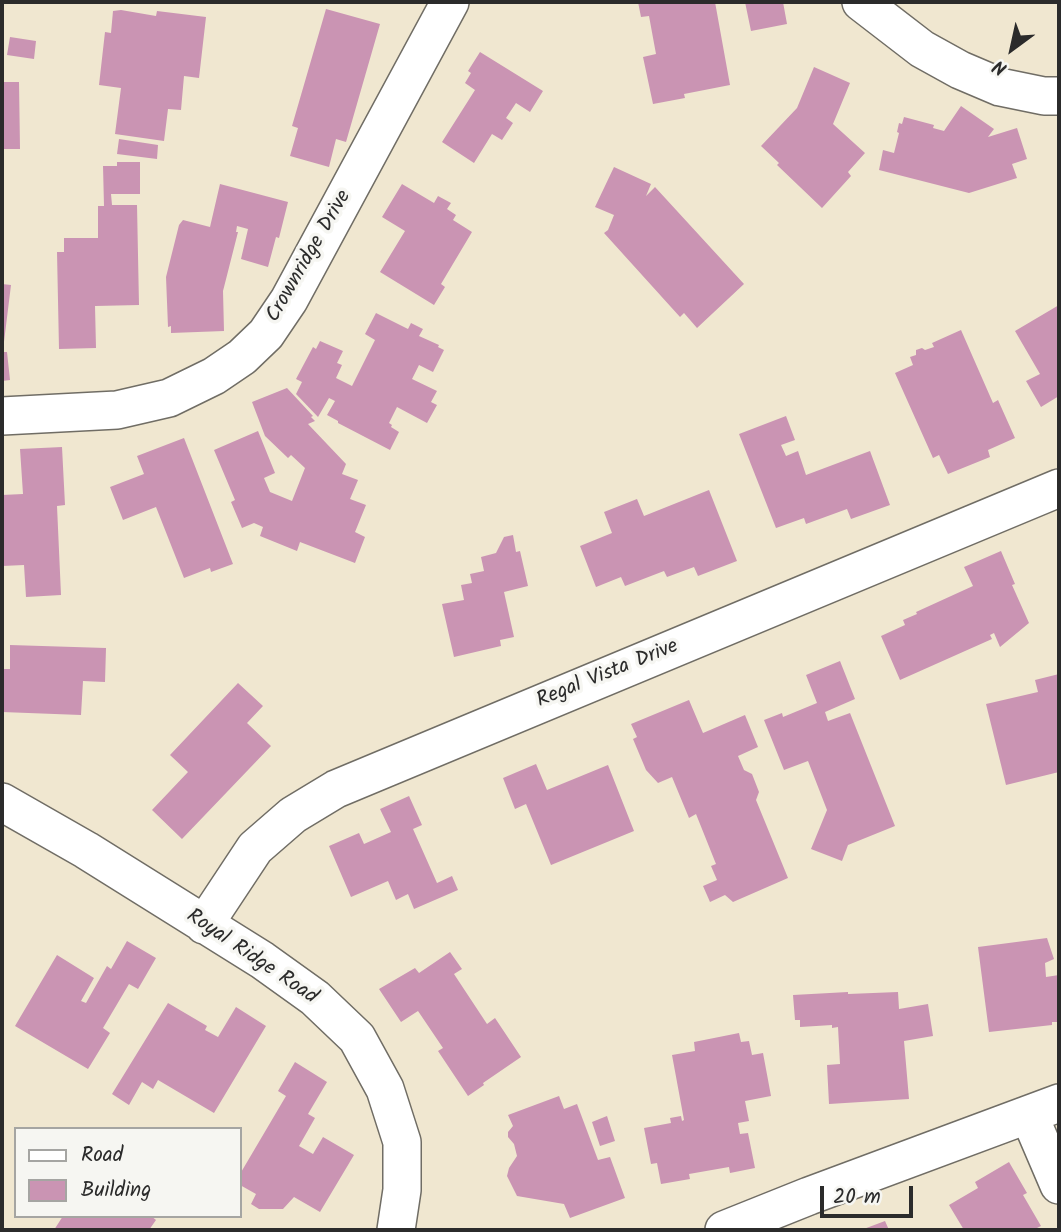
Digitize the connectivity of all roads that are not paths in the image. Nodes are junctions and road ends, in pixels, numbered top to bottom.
1 (450, 2) edge
2 (861, 2) edge
3 (1059, 96) edge
4 (2, 416) edge
5 (1059, 488) edge
6 (2, 802) edge
7 (204, 925) junction
8 (1044, 1109) edge
9 (1059, 1185) edge
10 (396, 1230) edge
11 (724, 1230) edge

1 - 4 street, Crownridge Drive
2 - 3 street
5 - 7 street, Regal Vista Drive
6 - 7 street, Royal Ridge Road
7 - 10 street, Royal Ridge Road
8 - 9 street
8 - 11 street

